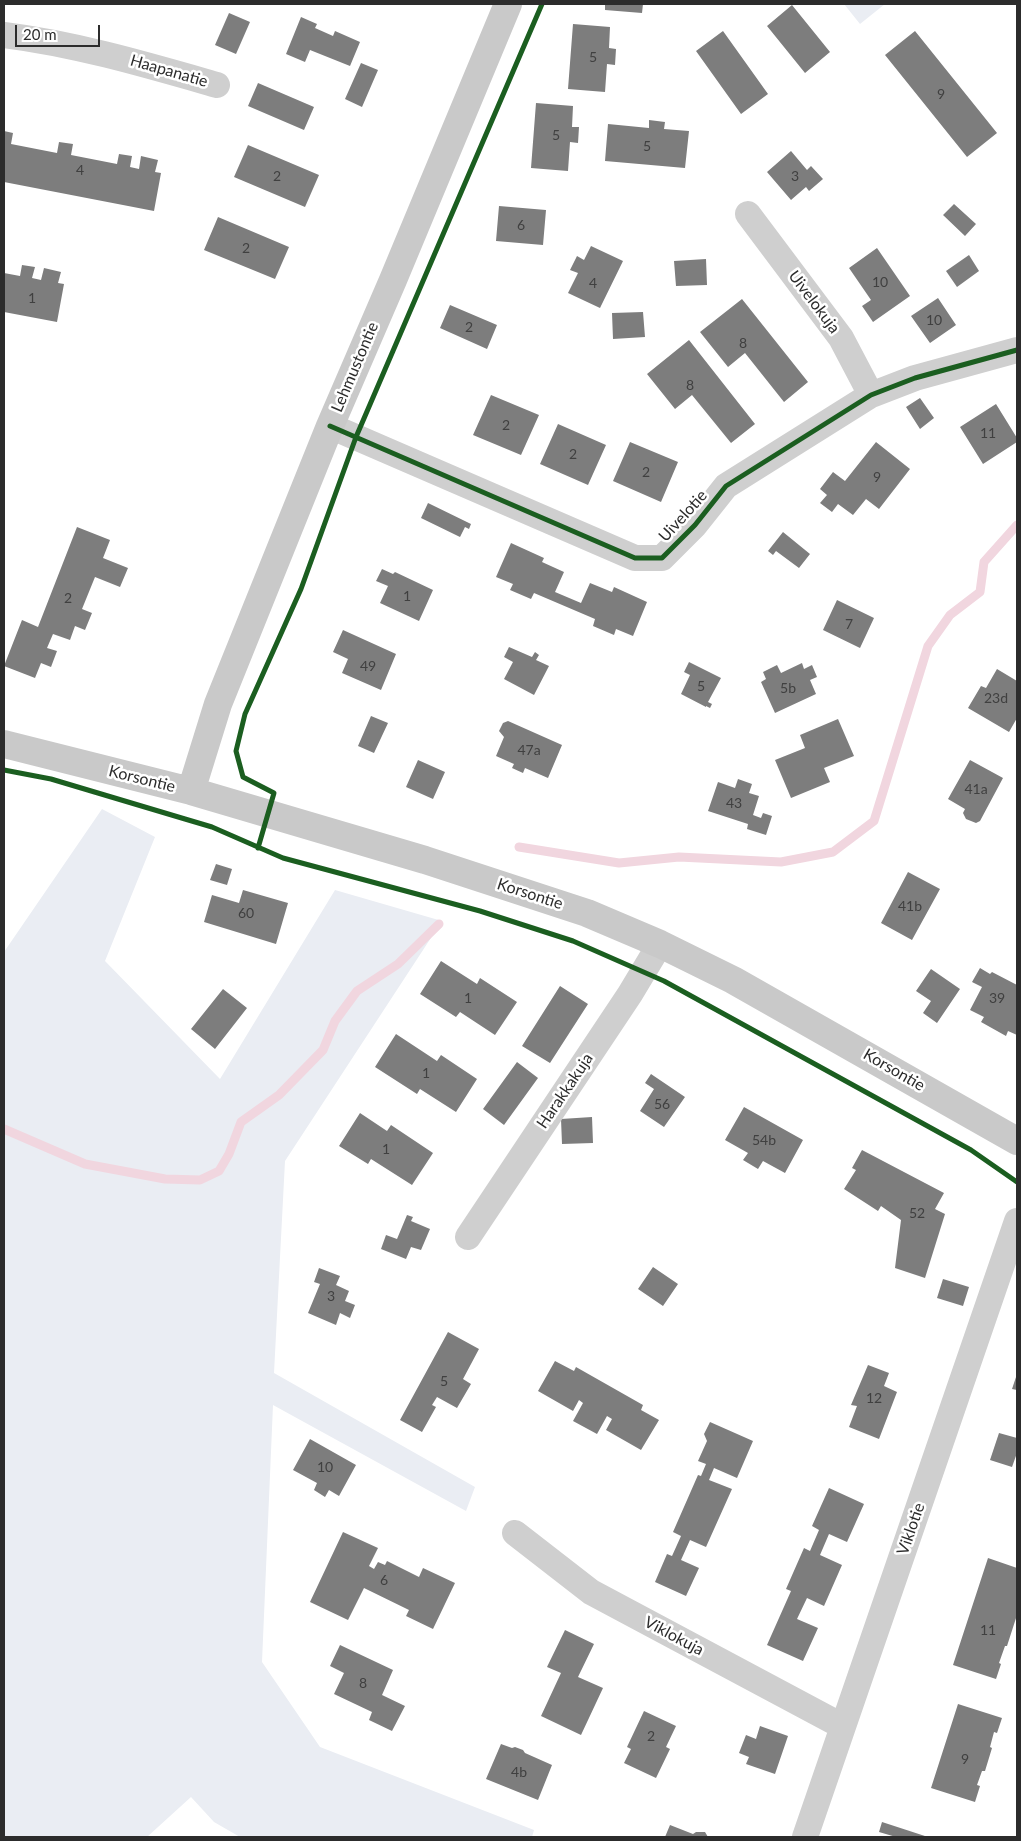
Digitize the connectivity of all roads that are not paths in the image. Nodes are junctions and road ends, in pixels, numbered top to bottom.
1 (508, 4) edge
2 (4, 35) edge
3 (217, 85) dead end
4 (748, 214) dead end
5 (1017, 350) edge
6 (871, 394) junction
7 (330, 426) junction
8 (4, 744) edge
9 (191, 791) junction
10 (660, 944) junction
11 (1017, 1141) edge
12 (1017, 1221) edge
13 (468, 1238) dead end
14 (515, 1533) dead end
15 (842, 1726) junction
16 (805, 1837) edge

1 - 7 main road, Lehmustontie
2 - 3 street, Haapanatie
4 - 6 street, Uivelokuja
5 - 6 street, Uivelotie
6 - 7 street, Uivelotie
7 - 9 main road, Lehmustontie
8 - 9 main road, Korsontie
9 - 10 main road, Korsontie
10 - 11 main road, Korsontie
10 - 13 street, Harakkakuja
12 - 15 street, Viklotie
14 - 15 street, Viklokuja
15 - 16 street, Viklotie

